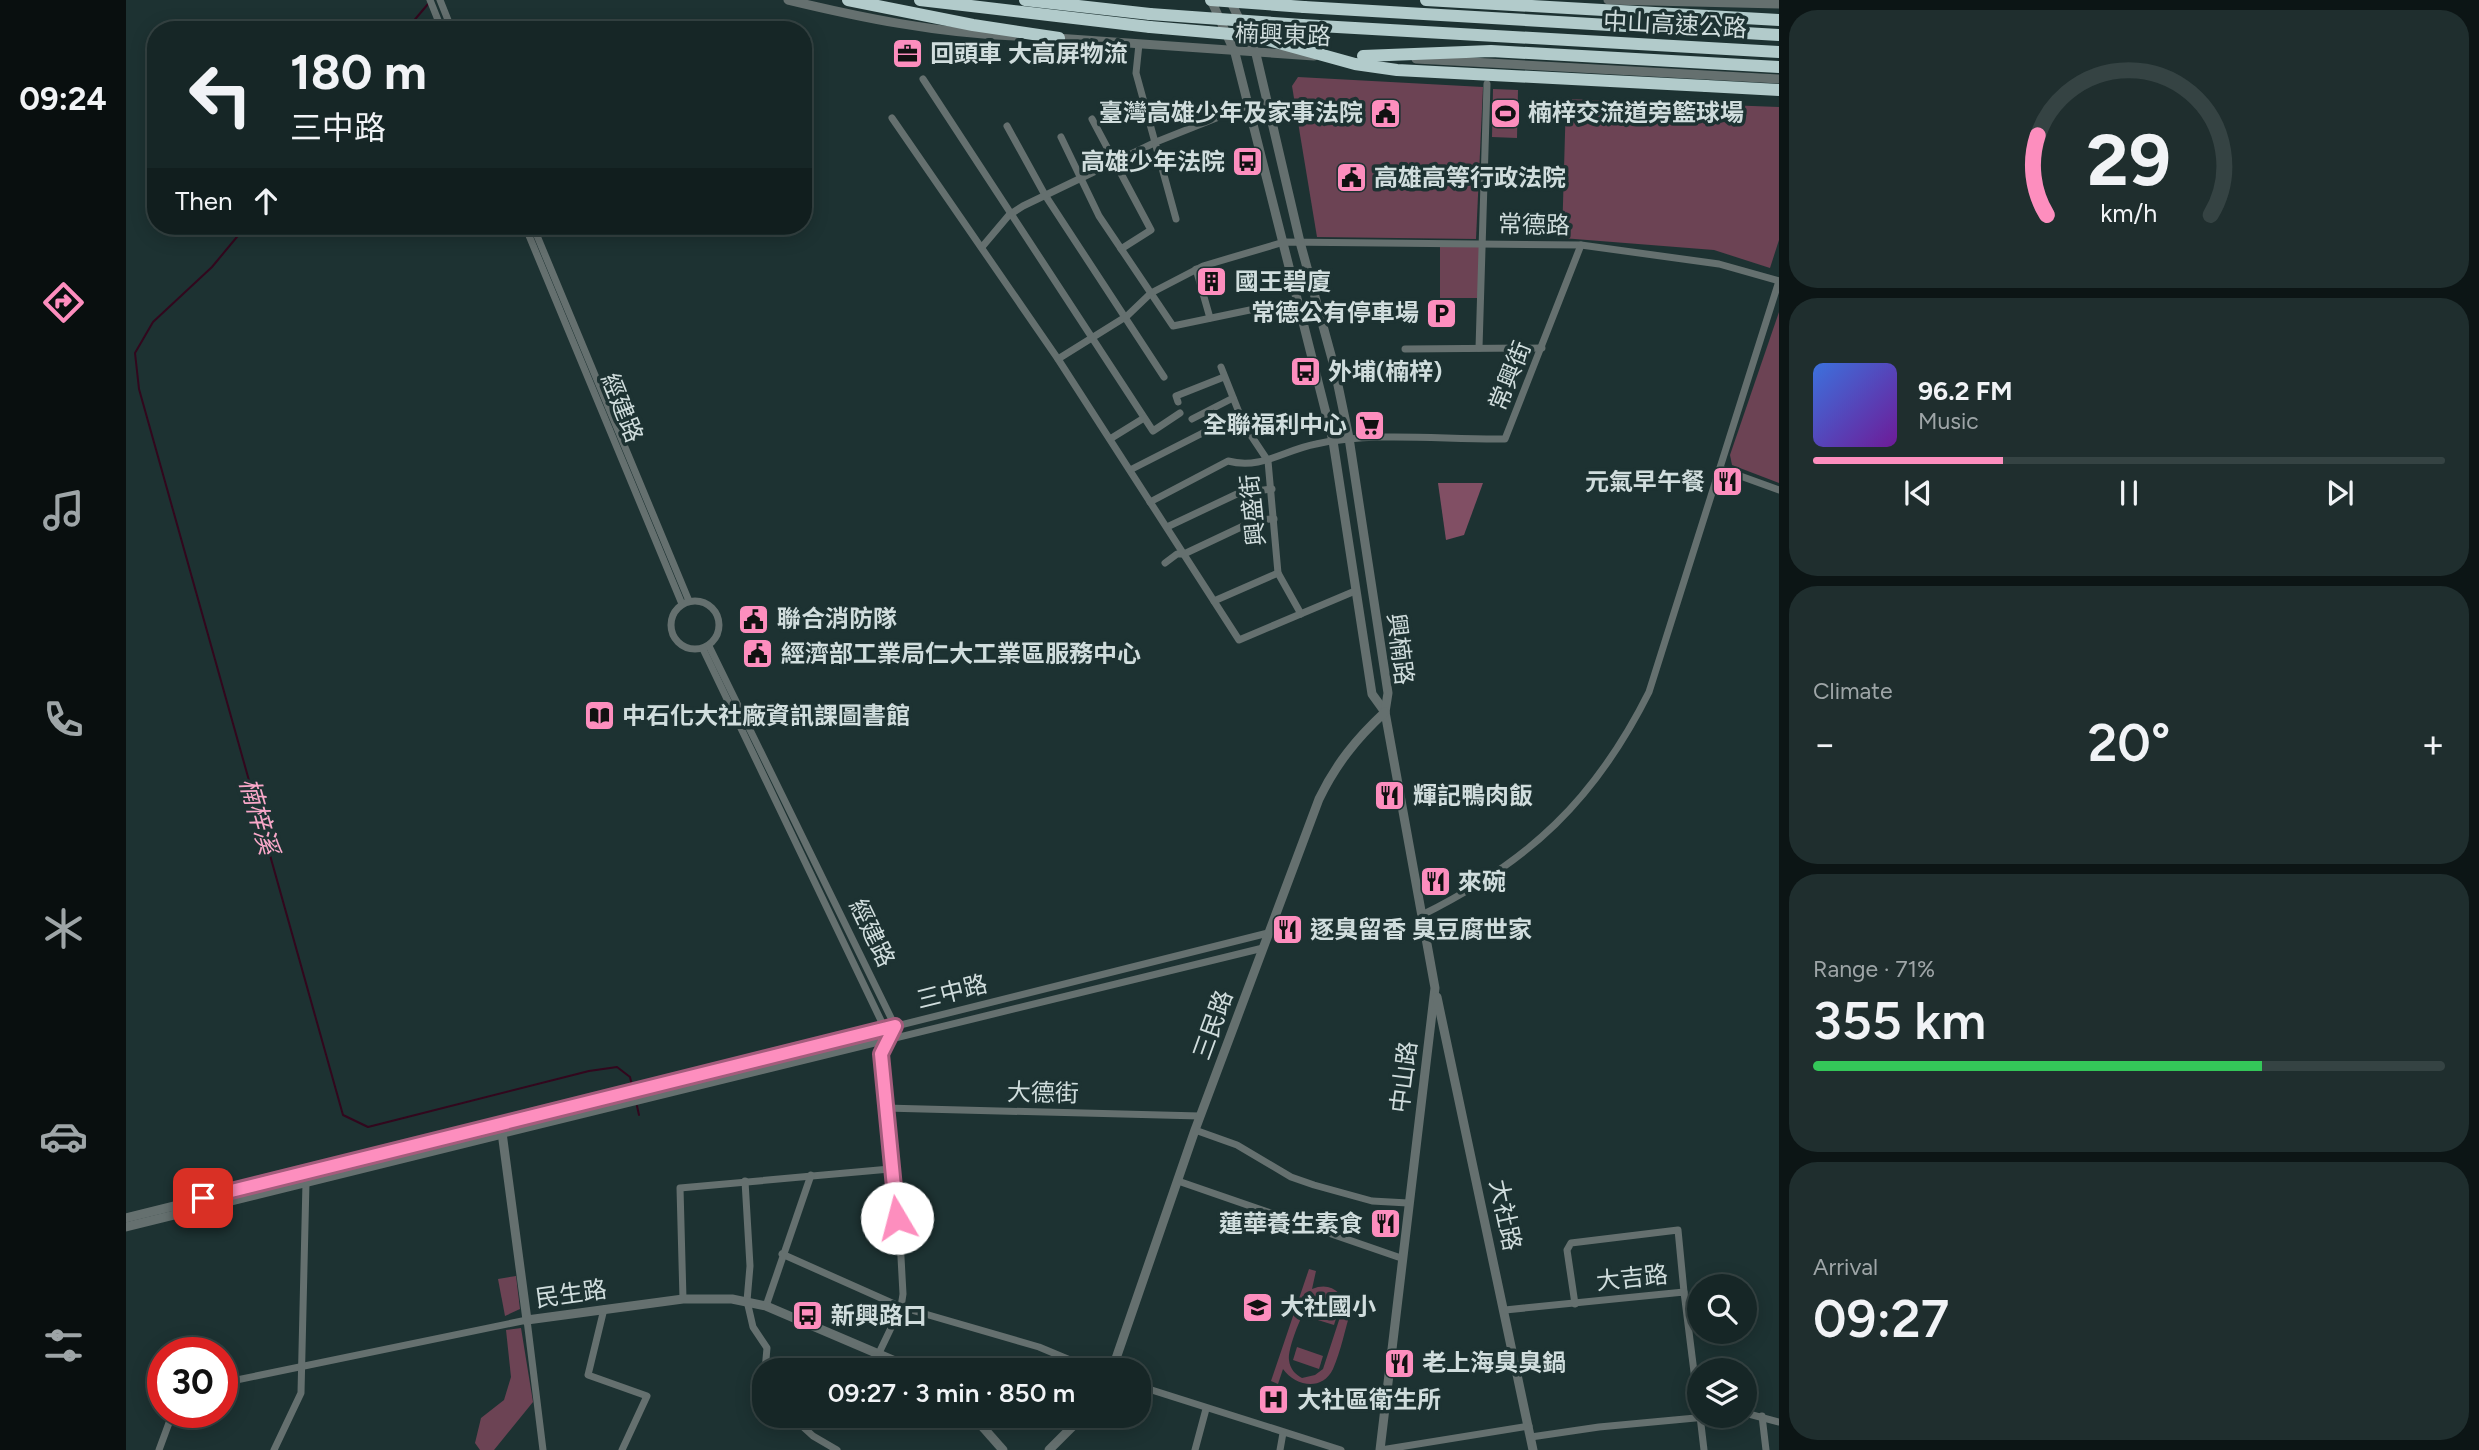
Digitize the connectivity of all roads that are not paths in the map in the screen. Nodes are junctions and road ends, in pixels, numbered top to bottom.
1 (430, 0) edge
2 (440, 0) edge
3 (788, 0) edge
4 (848, 0) edge
5 (920, 0) edge
6 (1025, 0) edge
7 (1211, 0) edge
8 (1230, 0) edge
9 (1426, 0) edge
10 (1608, 0) edge
11 (1779, 4) edge
12 (1779, 20) edge
13 (439, 21) edge
14 (448, 21) edge
15 (1150, 21) junction
16 (1779, 35) edge
17 (1059, 38) junction
18 (1139, 44) junction
19 (1779, 51) edge
20 (1235, 53) junction
21 (1256, 54) junction
22 (1363, 56) junction
23 (1779, 66) edge
24 (923, 79) dead end
25 (1779, 79) edge
26 (1487, 84) dead end
27 (1779, 90) edge
28 (1249, 105) junction
29 (892, 118) dead end
30 (1092, 119) dead end
31 (1007, 126) dead end
32 (1061, 137) dead end
33 (1156, 142) junction
34 (1115, 161) junction
35 (1080, 178) junction
36 (1045, 195) junction
37 (1010, 215) junction
38 (1176, 219) dead end
39 (529, 235) edge
40 (537, 235) edge
41 (1284, 242) junction
42 (1300, 242) junction
43 (1482, 244) junction
44 (1581, 246) junction
45 (982, 247) junction
46 (1121, 249) junction
47 (1196, 269) junction
48 (1779, 281) edge
49 (1152, 293) junction
50 (1298, 300) junction
51 (1126, 316) junction
52 (1210, 318) junction
53 (1092, 337) junction
54 (1479, 348) junction
55 (1542, 348) junction
56 (1405, 349) dead end
57 (1058, 359) junction
58 (1221, 367) dead end
59 (1164, 377) dead end
60 (1224, 377) junction
61 (1233, 398) junction
62 (1178, 402) dead end
63 (1180, 413) dead end
64 (1240, 414) junction
65 (1144, 418) junction
66 (1192, 419) dead end
67 (1349, 438) junction
68 (1110, 439) junction
69 (1333, 441) junction
70 (1268, 461) junction
71 (1721, 469) junction
72 (1130, 470) junction
73 (1272, 489) junction
74 (1779, 490) edge
75 (1150, 502) junction
76 (1274, 519) junction
77 (1167, 527) junction
78 (1184, 554) junction
79 (1166, 562) dead end
80 (1278, 573) junction
81 (1355, 591) junction
82 (1214, 601) junction
83 (686, 603) junction
84 (1301, 614) junction
85 (706, 647) junction
86 (1385, 712) junction
87 (1422, 915) junction
88 (1268, 933) junction
89 (1263, 948) junction
90 (1435, 988) junction
91 (895, 1026) junction
92 (886, 1028) junction
93 (887, 1038) junction
94 (886, 1108) junction
95 (1200, 1116) junction
96 (502, 1130) junction
97 (1195, 1130) junction
98 (890, 1169) junction
99 (811, 1175) junction
100 (745, 1181) junction
101 (1178, 1181) junction
102 (306, 1182) junction
103 (1408, 1203) junction
104 (126, 1217) edge
105 (126, 1227) edge
106 (782, 1254) junction
107 (1401, 1258) junction
108 (1684, 1292) junction
109 (683, 1299) junction
110 (747, 1301) junction
111 (1575, 1304) junction
112 (766, 1306) junction
113 (901, 1307) junction
114 (604, 1309) junction
115 (1506, 1310) junction
116 (527, 1320) junction
117 (879, 1353) junction
118 (766, 1358) edge
119 (890, 1358) edge
120 (1065, 1358) edge
121 (1116, 1358) edge
122 (1693, 1358) edge
123 (303, 1366) junction
124 (238, 1380) edge
125 (1151, 1390) edge
126 (1206, 1409) junction
127 (1757, 1415) edge
128 (1762, 1416) junction
129 (1687, 1417) edge
130 (1779, 1422) edge
131 (1529, 1426) junction
132 (167, 1428) edge
133 (804, 1428) edge
134 (984, 1428) edge
135 (1071, 1428) edge
136 (1701, 1428) edge
137 (1283, 1433) junction
138 (1531, 1437) junction
139 (159, 1450) edge
140 (274, 1450) edge
141 (543, 1450) edge
142 (622, 1450) edge
143 (837, 1450) edge
144 (1003, 1450) edge
145 (1049, 1450) edge
146 (1195, 1450) edge
147 (1280, 1450) edge
148 (1341, 1450) edge
149 (1381, 1450) edge
150 (1533, 1450) edge
151 (1704, 1450) edge
152 (1766, 1450) edge

1 - 13 street
2 - 14 street
3 - 17 street, 楠興東路
4 - 17 highway
5 - 15 highway
6 - 15 highway, 中山高速公路
7 - 16 highway, 中山高速公路, bridge
7 - 20 street, 興楠路
8 - 21 street, 興楠路
9 - 12 highway
10 - 11 street
15 - 19 highway, 中山高速公路, bridge
15 - 27 highway, bridge
17 - 18 street, 楠興東路
18 - 20 street, 楠興東路
18 - 33 street
20 - 21 street, 楠興東路
20 - 28 street, 興楠路
21 - 22 street, 楠興東路
21 - 42 street, 興楠路
22 - 23 highway
22 - 25 street, 楠興東路
24 - 37 street
26 - 43 street
28 - 33 street
28 - 41 street, 興楠路
29 - 45 street
30 - 34 street
31 - 36 street
32 - 35 street
33 - 34 street
33 - 38 street
34 - 35 street
34 - 46 street
35 - 36 street
35 - 46 street
36 - 37 street
36 - 51 street
37 - 45 street
37 - 53 street
39 - 83 street, 經建路
40 - 83 street, 經建路
41 - 42 street, 常德路
41 - 47 street, 常德路
41 - 50 street, 興楠路
42 - 43 street, 常德路
42 - 67 street, 興楠路
43 - 44 street, 常德路
43 - 54 street
44 - 48 street, 常德路
44 - 55 street, 常興街
45 - 57 street
46 - 49 street
47 - 49 street, 常德路
47 - 52 street
48 - 71 street
49 - 51 street, 常德路
49 - 52 street
50 - 52 street
50 - 69 street, 興楠路
51 - 53 street, 常德路
51 - 59 street
53 - 57 street, 常德路
53 - 65 street
54 - 55 street
54 - 56 street
55 - 67 street, 常興街
57 - 68 street
58 - 60 street, 興盛街
60 - 61 street, 興盛街
60 - 62 street
61 - 64 street, 興盛街
61 - 66 street
63 - 65 street
64 - 70 street, 興盛街
64 - 72 street
65 - 68 street
67 - 69 street, 常興街
67 - 86 street, 興楠路
68 - 72 street
69 - 70 street, 常興街
69 - 81 street, 興楠路
70 - 73 street, 興盛街
70 - 75 street, 常興街
71 - 74 street
71 - 87 street
72 - 75 street
73 - 76 street, 興盛街
73 - 77 street
75 - 77 street
76 - 78 street
76 - 80 street, 興盛街
77 - 78 street
78 - 79 street
78 - 82 street
80 - 82 street
80 - 84 street, 興盛街
81 - 84 street
81 - 86 street, 興楠路
82 - 84 street
83 - 85 street
83 - 85 street
85 - 91 street, 經建路
85 - 92 street, 經建路
86 - 87 street, 中山路
86 - 88 street, 三民路
87 - 90 street, 中山路
88 - 89 street, 三民路
88 - 91 street, 三中路
89 - 93 street
89 - 95 street, 三民路
90 - 103 street, 中山路
90 - 115 street, 大社路
91 - 92 street, 三中路
91 - 93 street
92 - 93 street, 經建路
92 - 96 street, 三中路
93 - 94 street
93 - 96 street
94 - 95 street, 大德街
94 - 98 street
95 - 97 street, 三民路
96 - 102 street
96 - 104 street
96 - 116 street
97 - 101 street, 三民路
97 - 103 street
98 - 99 street
98 - 113 street
99 - 100 street
99 - 106 street
100 - 109 street
100 - 110 street
101 - 107 street
101 - 121 street, 三民路
102 - 105 street
102 - 123 street
103 - 107 street, 中山路
106 - 112 street
106 - 113 street
107 - 149 street, 中山路
108 - 111 street, 大吉路
108 - 111 street
108 - 122 street, 大吉路
109 - 110 street, 民生路
109 - 114 street, 民生路
110 - 112 street, 民生路
110 - 118 street
111 - 115 street, 大吉路
112 - 117 street, 民生路
113 - 117 street
113 - 120 street
114 - 116 street, 民生路
114 - 142 street
115 - 131 street, 大社路
116 - 123 street, 民生路
116 - 141 street
117 - 119 street, 民生路
123 - 124 street, 民生路
123 - 140 street
125 - 126 street
126 - 137 street
126 - 146 street
127 - 128 street
128 - 130 street
128 - 152 street
129 - 138 street
131 - 138 street, 大社路
131 - 149 street
132 - 139 street
133 - 143 street
134 - 144 street
135 - 145 street
136 - 151 street, 大吉路
137 - 147 street
137 - 148 street
138 - 150 street, 大社路

